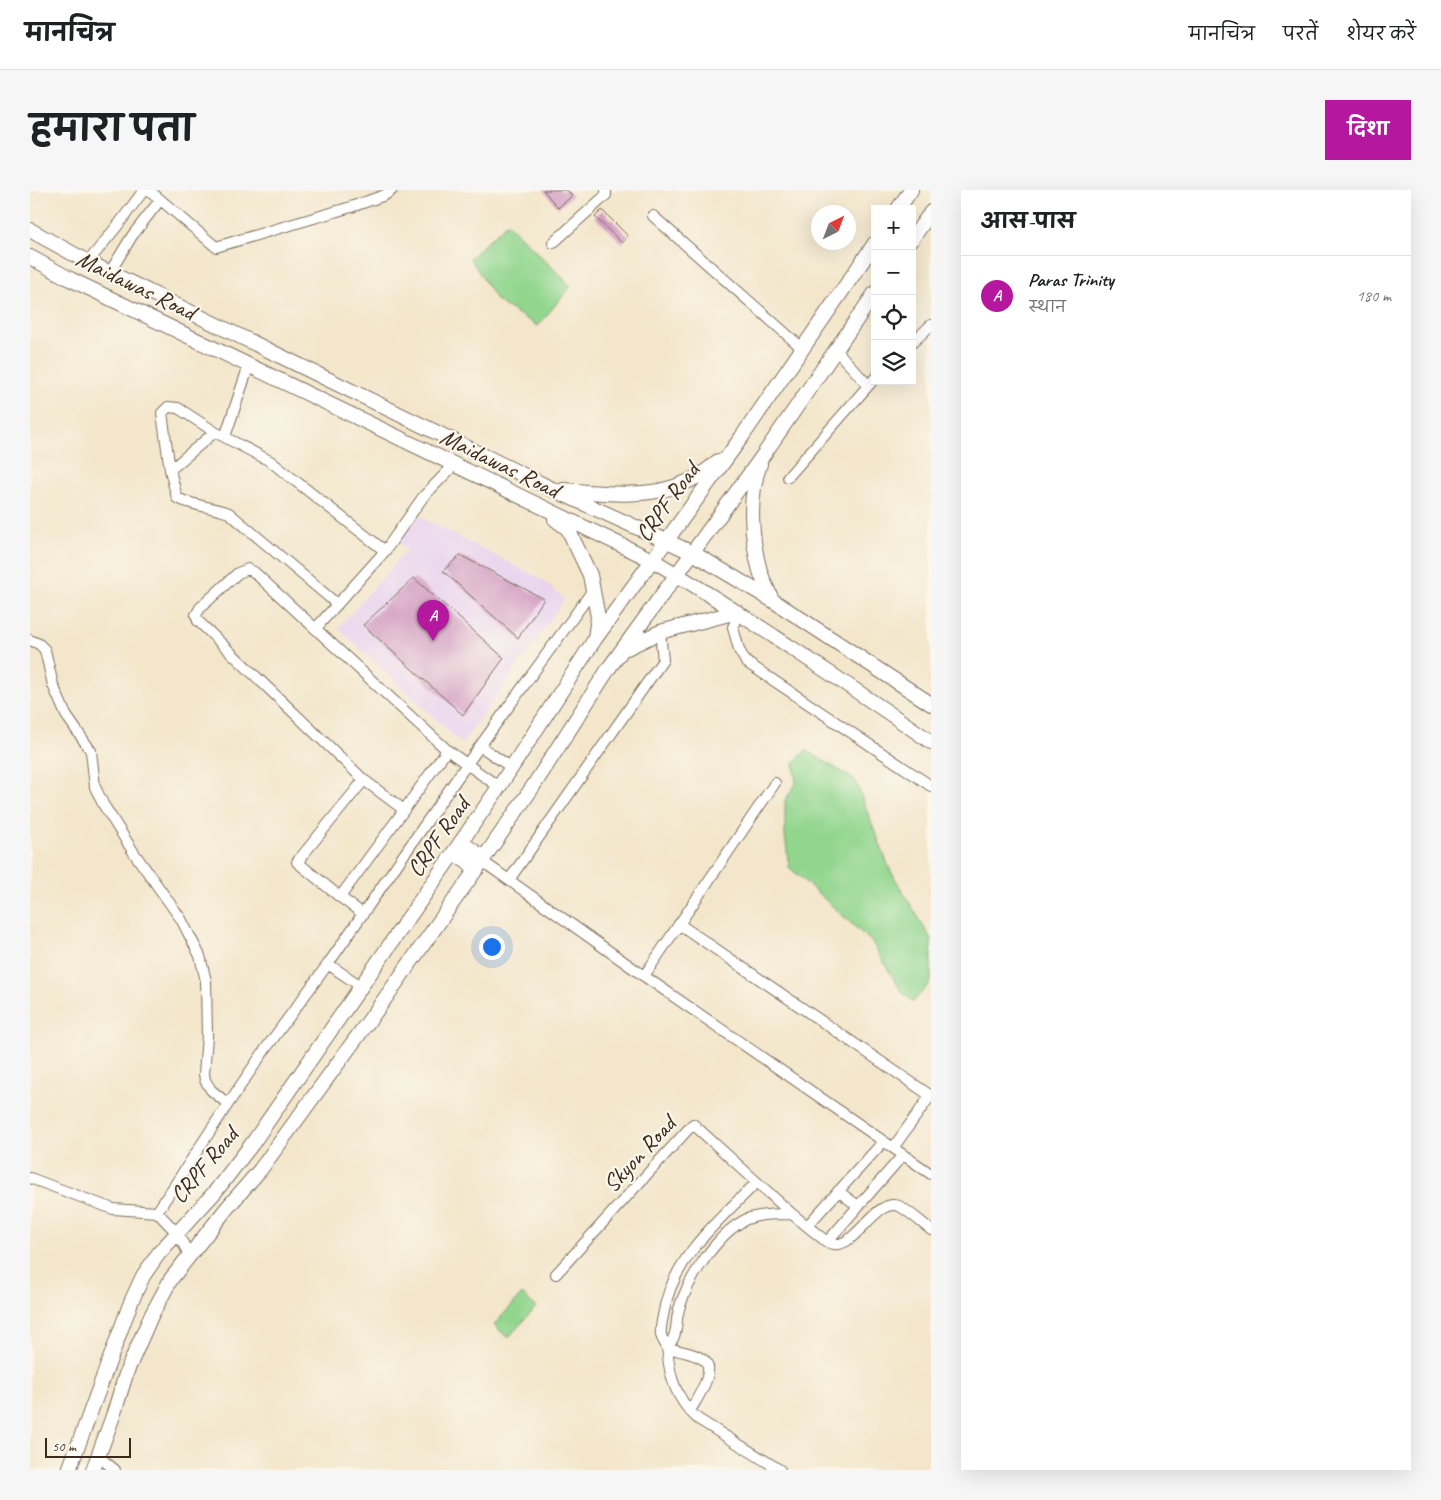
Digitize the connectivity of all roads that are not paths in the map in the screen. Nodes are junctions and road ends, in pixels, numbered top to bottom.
1 (144, 190) edge
2 (149, 190) edge
3 (392, 190) edge
4 (606, 190) edge
5 (911, 190) edge
6 (160, 200) junction
7 (901, 205) edge
8 (931, 212) edge
9 (653, 216) dead end
10 (30, 230) edge
11 (916, 233) edge
12 (553, 243) dead end
13 (871, 249) edge
14 (30, 257) edge
15 (88, 262) junction
16 (110, 272) junction
17 (874, 295) edge
18 (930, 328) edge
19 (916, 340) edge
20 (802, 348) junction
21 (835, 349) junction
22 (249, 366) junction
23 (871, 382) edge
24 (220, 434) junction
25 (741, 438) junction
26 (764, 454) junction
27 (454, 465) junction
28 (170, 470) junction
29 (788, 477) dead end
30 (552, 489) junction
31 (540, 507) junction
32 (667, 540) junction
33 (385, 551) junction
34 (693, 553) junction
35 (652, 560) junction
36 (676, 574) junction
37 (593, 590) junction
38 (772, 600) junction
39 (337, 604) junction
40 (738, 613) junction
41 (316, 628) junction
42 (660, 632) junction
43 (595, 639) junction
44 (30, 640) edge
45 (621, 652) junction
46 (931, 704) edge
47 (931, 742) edge
48 (480, 746) junction
49 (448, 750) junction
50 (467, 764) junction
51 (512, 768) junction
52 (364, 780) junction
53 (775, 783) dead end
54 (931, 786) edge
55 (499, 787) junction
56 (404, 810) junction
57 (458, 847) junction
58 (481, 863) junction
59 (509, 880) junction
60 (340, 897) junction
61 (363, 914) junction
62 (679, 924) junction
63 (328, 964) junction
64 (644, 976) junction
65 (362, 987) junction
66 (931, 1095) edge
67 (228, 1104) junction
68 (882, 1142) junction
69 (893, 1148) junction
70 (904, 1155) junction
71 (931, 1174) edge
72 (30, 1178) edge
73 (757, 1182) junction
74 (838, 1191) junction
75 (858, 1206) junction
76 (157, 1212) junction
77 (792, 1214) junction
78 (807, 1226) junction
79 (931, 1230) edge
80 (177, 1233) junction
81 (827, 1242) junction
82 (190, 1256) junction
83 (556, 1274) dead end
84 (667, 1348) junction
85 (690, 1411) junction
86 (98, 1456) junction
87 (69, 1470) edge
88 (93, 1470) edge
89 (115, 1470) edge
90 (780, 1470) edge

1 - 15 street
2 - 6 street
3 - 6 street
4 - 12 street
5 - 7 street
6 - 16 street
8 - 11 street
9 - 20 street
10 - 15 street, Maidawas Road
13 - 20 street, CRPF Road
14 - 22 street, Maidawas Road
15 - 16 street, Maidawas Road
16 - 30 street, Maidawas Road
17 - 21 street
18 - 19 street
20 - 25 street, CRPF Road
21 - 23 street
21 - 26 street
22 - 24 street
22 - 27 street, Maidawas Road
23 - 29 street
24 - 28 street
24 - 28 street
24 - 33 street
25 - 30 street
25 - 32 street, CRPF Road
26 - 34 street
26 - 38 street
27 - 31 street, Maidawas Road
27 - 33 street
28 - 39 street
30 - 32 street, Maidawas Road
31 - 35 street, Maidawas Road
31 - 37 street
32 - 34 street, Maidawas Road
32 - 35 street, CRPF Road
33 - 39 street
34 - 36 street
34 - 38 street, Maidawas Road
35 - 36 street, Maidawas Road
35 - 43 street, CRPF Road
36 - 40 street, Maidawas Road
36 - 45 street
37 - 43 street
37 - 48 street
38 - 46 street, Maidawas Road
39 - 41 street
40 - 42 street
40 - 47 street, Maidawas Road
40 - 54 street
41 - 49 street
41 - 52 street
42 - 45 street
42 - 59 street
43 - 51 street, CRPF Road
44 - 67 street
45 - 58 street
48 - 50 street
48 - 51 street
49 - 50 street
49 - 56 street
50 - 55 street
50 - 61 street
51 - 55 street, CRPF Road
52 - 56 street
52 - 60 street
53 - 62 street
55 - 57 street, CRPF Road
56 - 60 street
57 - 58 street
57 - 65 street, CRPF Road
58 - 59 street
58 - 82 street
59 - 64 street
60 - 61 street
61 - 63 street
62 - 64 street
62 - 66 street
63 - 65 street
63 - 67 street
64 - 68 street
65 - 80 street, CRPF Road
66 - 69 street
67 - 76 street
68 - 69 street
68 - 74 street
69 - 70 street
70 - 71 street
70 - 75 street
72 - 76 street
73 - 77 street, Skyon Road
73 - 83 street, Skyon Road
73 - 84 street
74 - 75 street
74 - 78 street
75 - 81 street
76 - 80 street
77 - 78 street, Skyon Road
77 - 84 street
78 - 81 street, Skyon Road
79 - 81 street
80 - 82 street
80 - 87 street, CRPF Road
82 - 86 street
84 - 85 street
84 - 85 street
85 - 90 street
86 - 88 street
86 - 89 street

